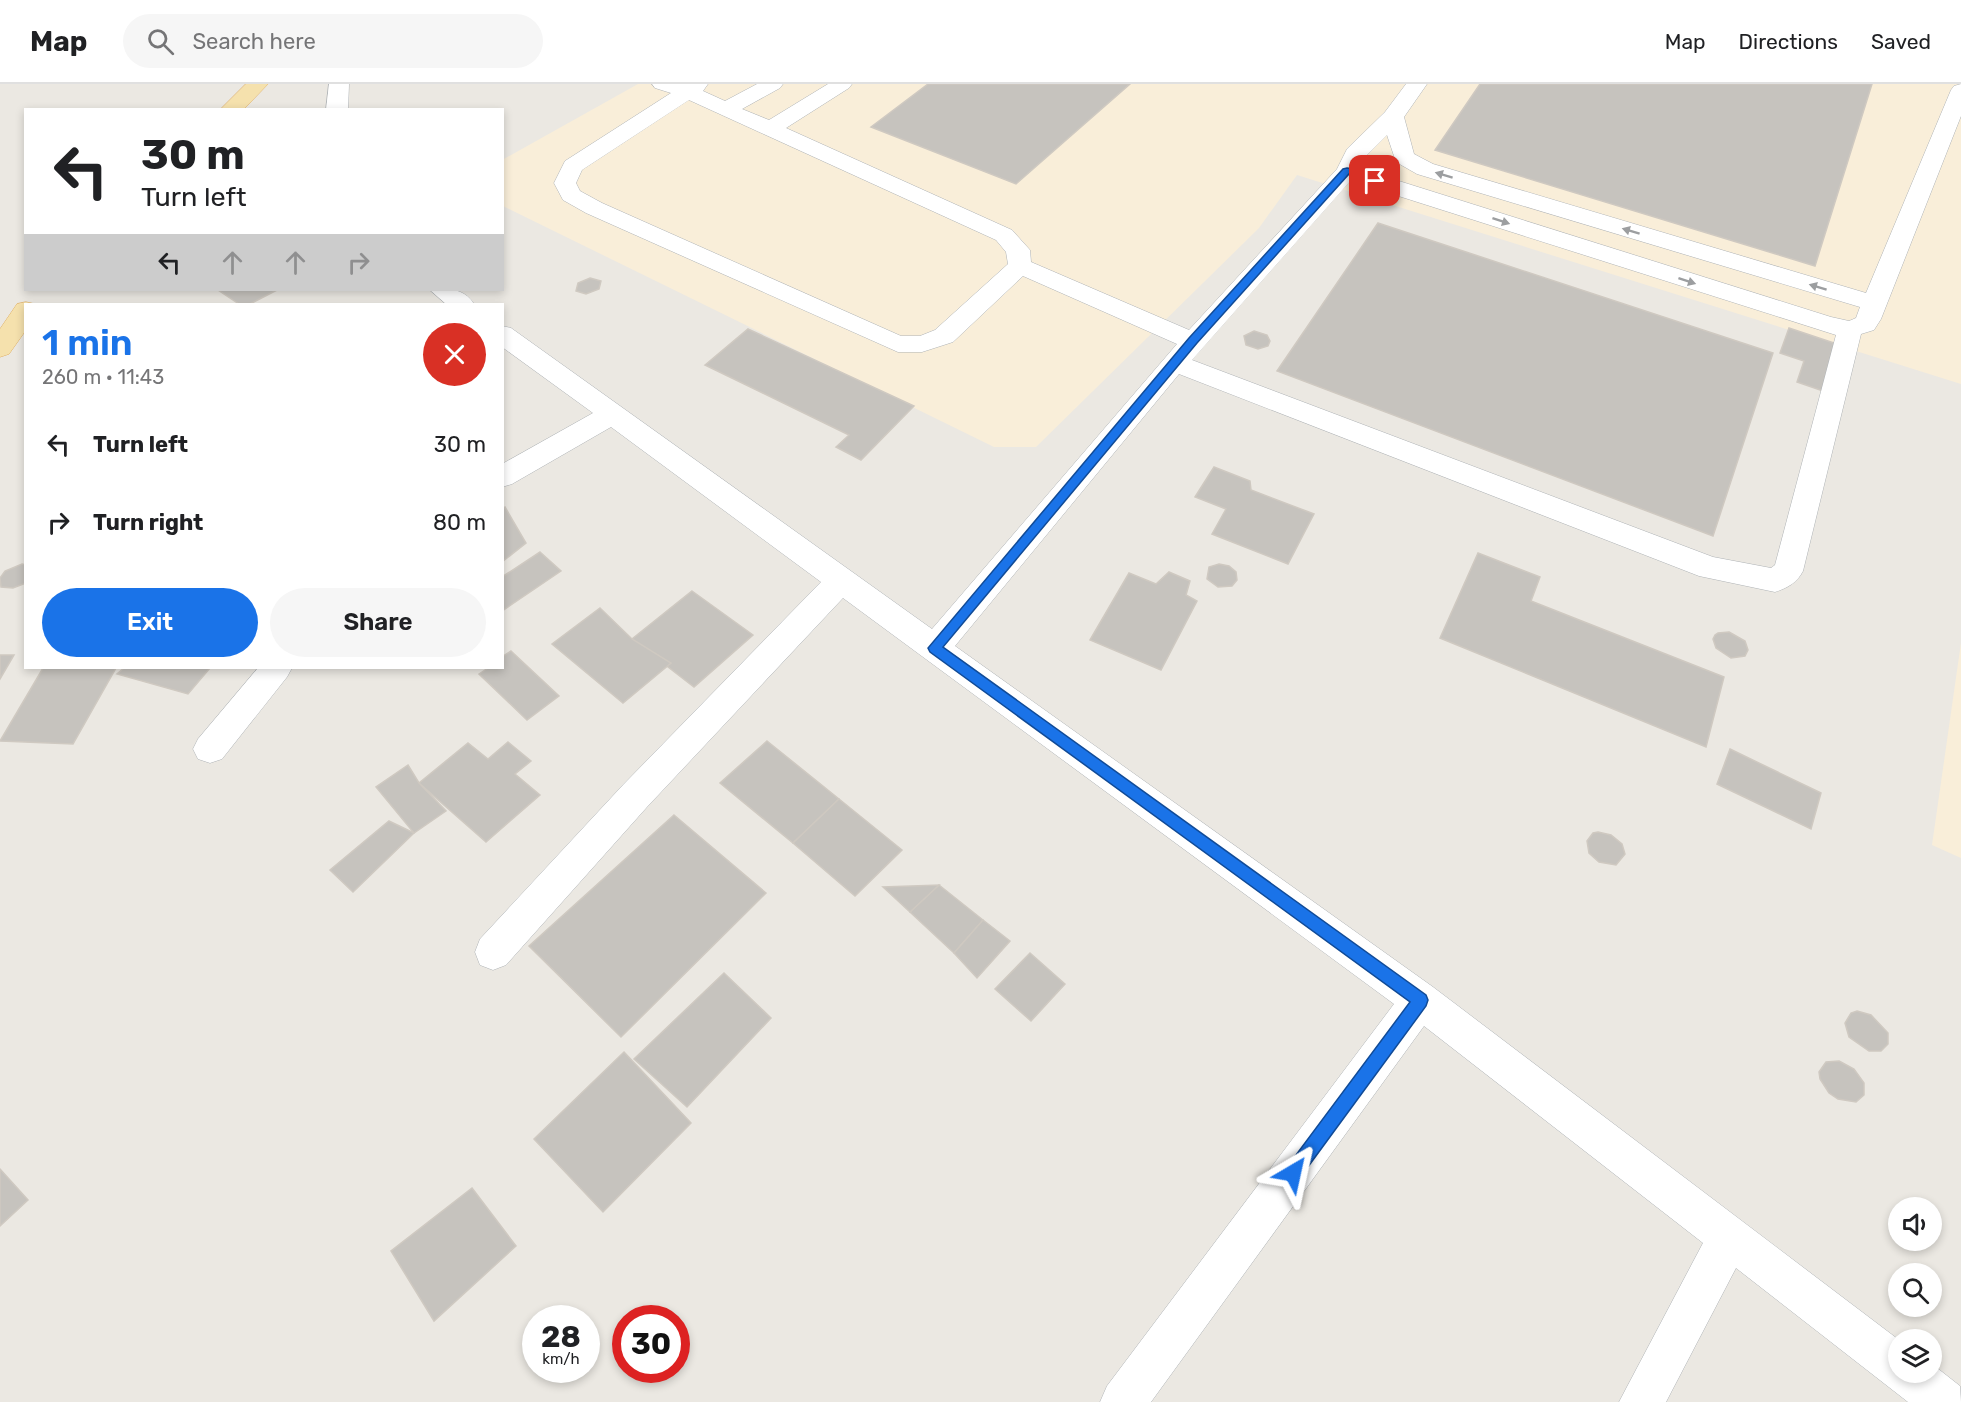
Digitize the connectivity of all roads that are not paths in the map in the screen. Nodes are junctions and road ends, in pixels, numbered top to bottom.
1 (258, 84) edge
2 (339, 84) edge
3 (662, 84) edge
4 (773, 84) edge
5 (842, 84) edge
6 (1417, 84) edge
7 (692, 88) edge
8 (1961, 90) edge
9 (232, 108) edge
10 (337, 108) edge
11 (726, 110) junction
12 (1393, 117) junction
13 (770, 129) junction
14 (1347, 171) junction
15 (1020, 266) junction
16 (443, 291) edge
17 (461, 303) edge
18 (1874, 303) junction
19 (24, 313) edge
20 (1850, 329) junction
21 (504, 335) edge
22 (1193, 341) junction
23 (0, 348) edge
24 (1175, 363) junction
25 (613, 414) junction
26 (504, 476) edge
27 (841, 580) junction
28 (935, 648) junction
29 (275, 669) edge
30 (210, 749) dead end
31 (493, 952) dead end
32 (1420, 1000) junction
33 (1729, 1238) junction
34 (1888, 1359) edge
35 (1920, 1383) edge
36 (1124, 1402) edge
37 (1642, 1402) edge
38 (1944, 1402) edge

1 - 9 main road
2 - 10 street
3 - 7 street
4 - 11 street
5 - 13 street
6 - 12 street
7 - 11 street
7 - 15 street
8 - 18 street
11 - 13 street
12 - 14 street
18 -> 12 street
13 - 15 street
14 -> 20 street
14 - 22 street
15 - 22 street
16 - 17 street
18 - 20 street
19 - 23 main road
20 - 24 street
21 - 25 street
22 - 24 street
24 - 28 street
25 - 26 street
25 - 27 street
27 - 28 street
27 - 31 street
28 - 32 street
29 - 30 street
32 - 33 street
32 - 36 street
33 - 34 street
33 - 37 street
35 - 38 street

